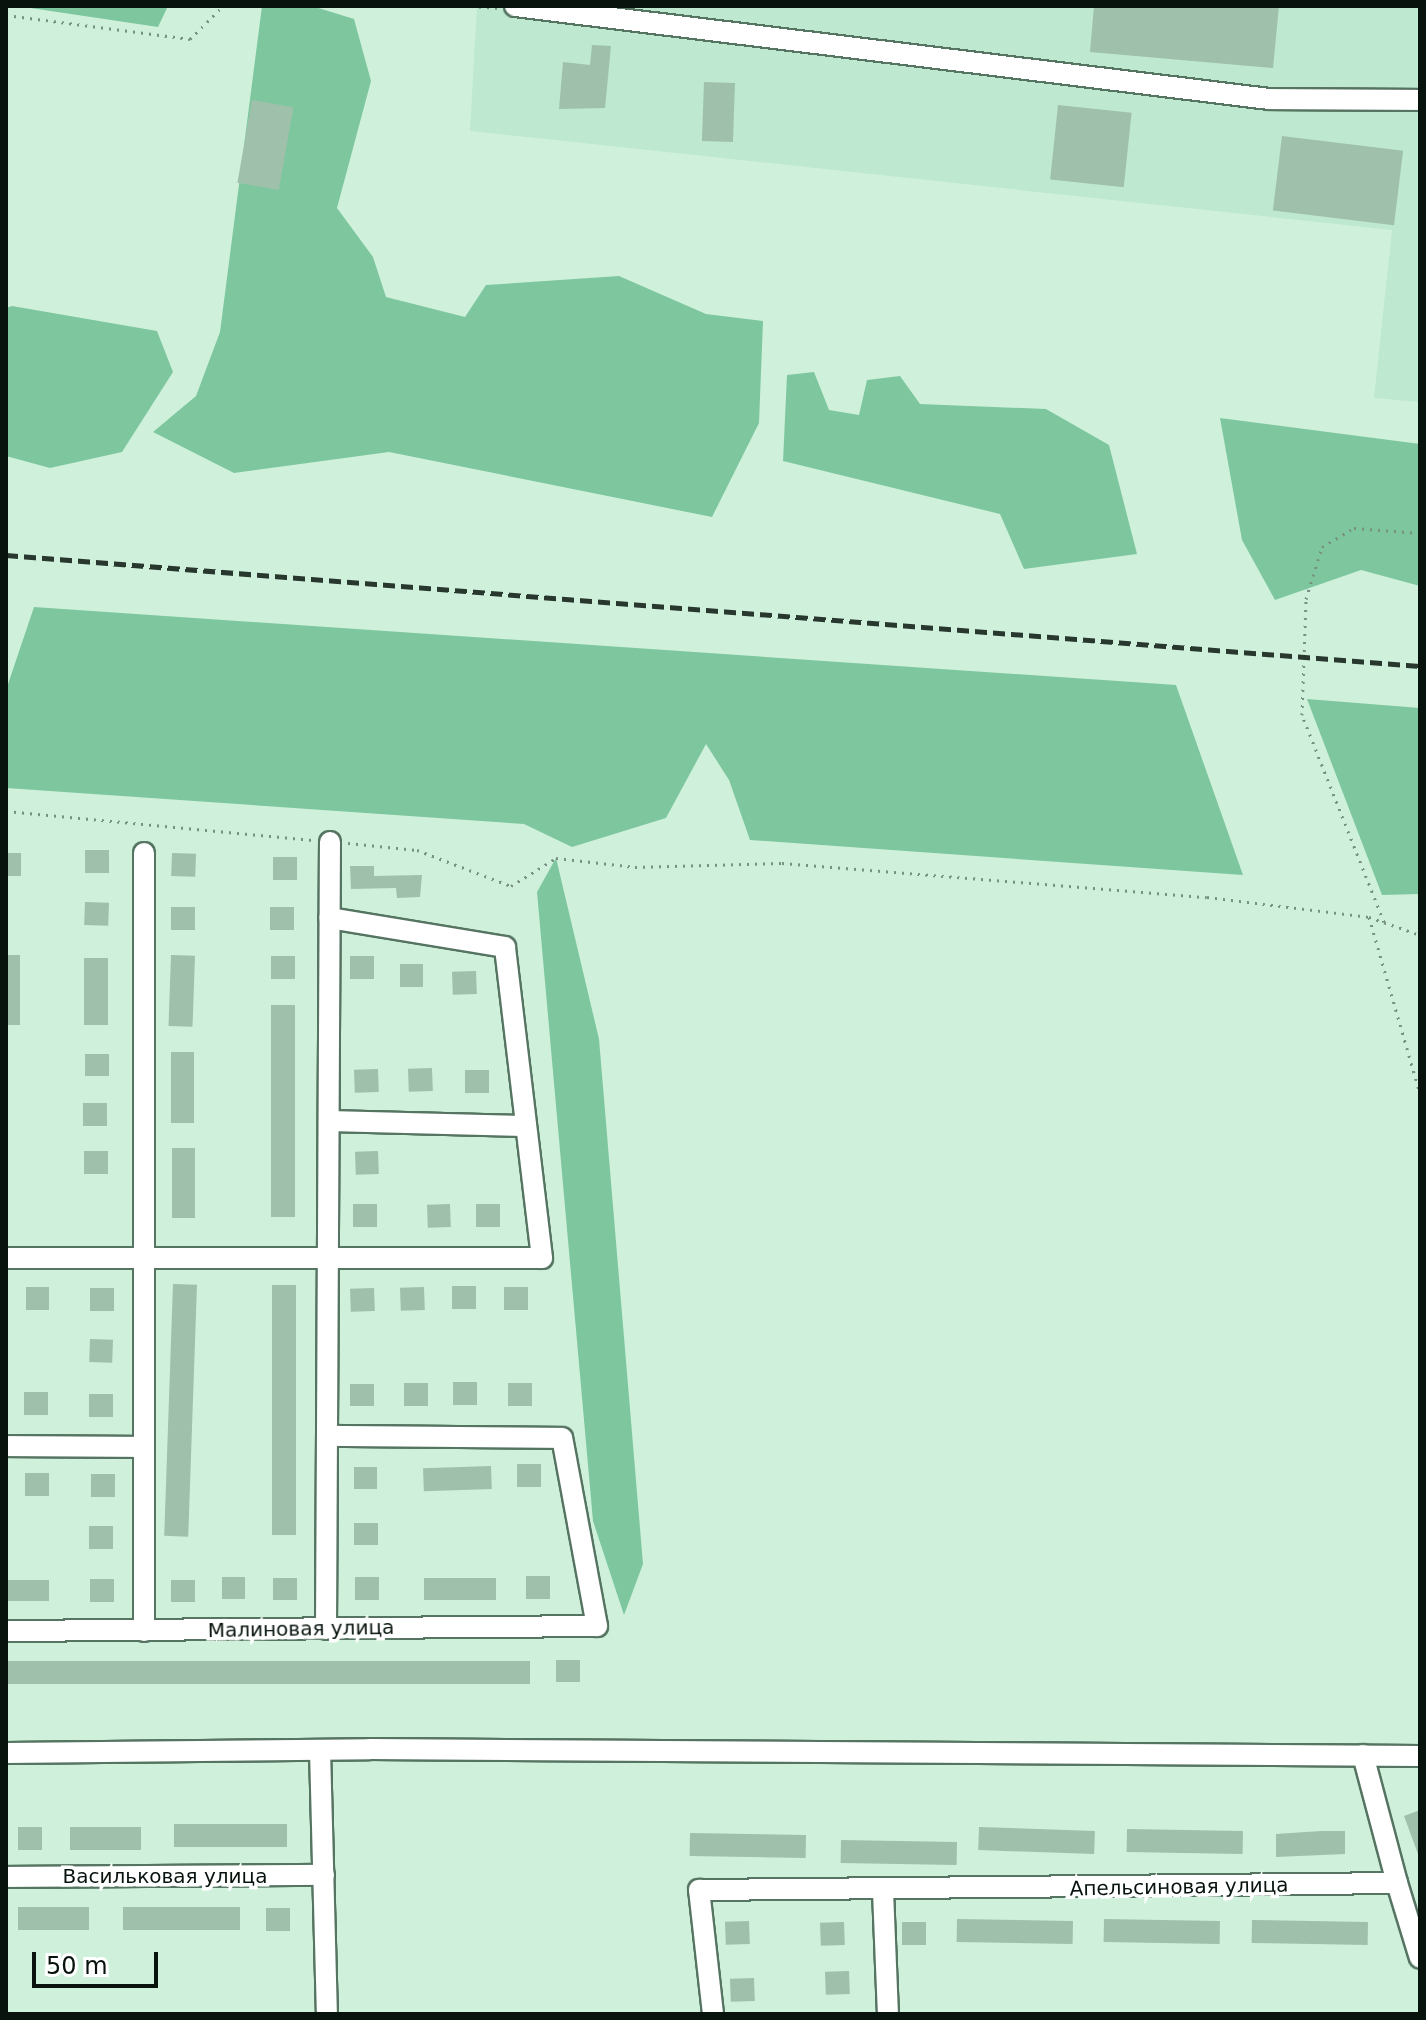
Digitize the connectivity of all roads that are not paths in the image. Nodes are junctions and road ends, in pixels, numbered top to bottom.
1 (516, 8) edge
2 (1420, 100) edge
3 (330, 842) road end
4 (144, 853) dead end
5 (329, 918) junction
6 (329, 1121) junction
7 (523, 1126) junction
8 (6, 1258) edge
9 (327, 1258) junction
10 (141, 1260) junction
11 (327, 1436) junction
12 (6, 1446) edge
13 (143, 1447) junction
14 (326, 1629) junction
15 (6, 1631) edge
16 (144, 1631) junction
17 (320, 1750) junction
18 (6, 1753) edge
19 (1363, 1755) junction
20 (1420, 1756) edge
21 (324, 1875) junction
22 (6, 1877) edge
23 (1397, 1883) junction
24 (883, 1891) junction
25 (1420, 1958) edge
26 (327, 2014) edge
27 (713, 2014) edge
28 (888, 2014) edge

1 - 2 street
3 - 5 street
4 - 10 street
5 - 6 street
5 - 7 street
6 - 7 street
6 - 9 street
7 - 9 street
8 - 10 street
9 - 10 street
9 - 11 street
10 - 13 street
11 - 14 street
11 - 14 street, Малиновая улица
12 - 13 street
13 - 16 street
14 - 16 street, Малиновая улица
15 - 16 street, Малиновая улица
17 - 18 street
17 - 19 street
17 - 21 street
19 - 20 street
19 - 23 street
21 - 22 street, Васильковая улица
21 - 26 street
23 - 24 street, Апельсиновая улица
23 - 25 street
24 - 27 street, Апельсиновая улица
24 - 28 street

